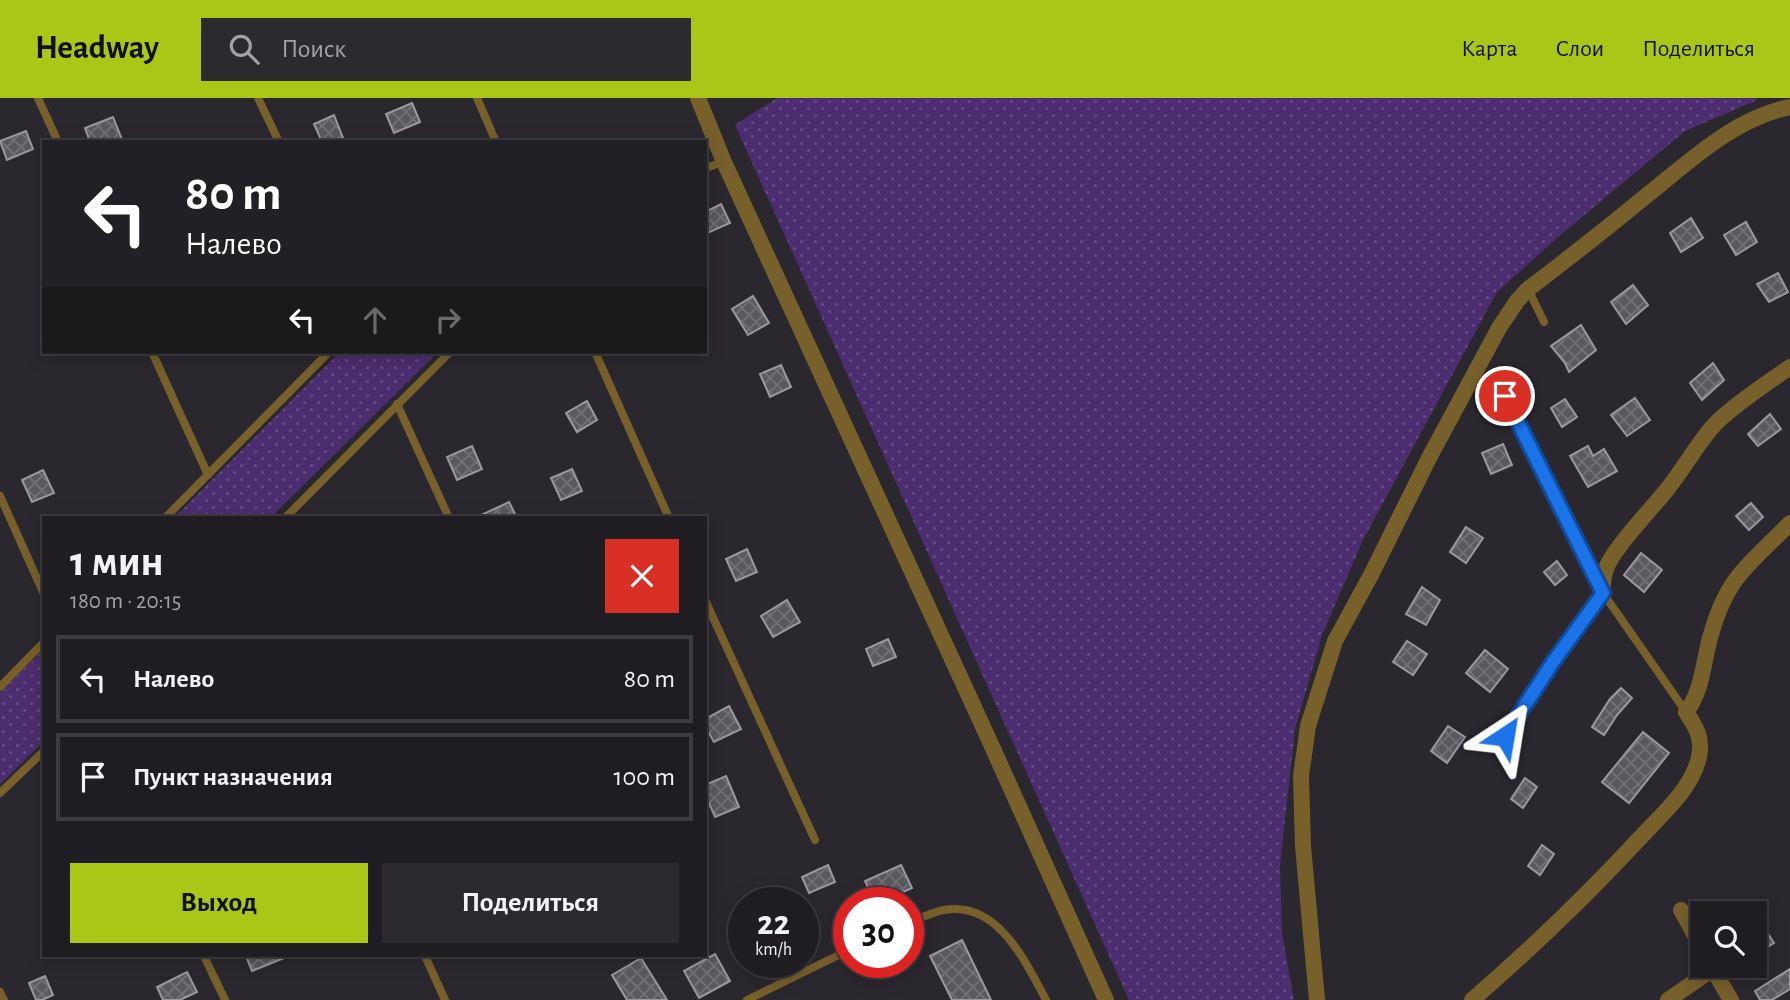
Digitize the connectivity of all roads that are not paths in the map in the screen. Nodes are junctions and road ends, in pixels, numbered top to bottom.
1 (38, 98) edge
2 (258, 98) edge
3 (477, 98) edge
4 (698, 98) edge
5 (1790, 107) edge
6 (57, 140) edge
7 (278, 140) edge
8 (495, 140) edge
9 (724, 162) junction
10 (707, 167) edge
11 (1528, 289) junction
12 (1544, 322) dead end
13 (153, 354) edge
14 (327, 354) edge
15 (448, 354) edge
16 (596, 354) edge
17 (1790, 367) edge
18 (1505, 396) dead end
19 (397, 404) junction
20 (208, 475) junction
21 (0, 496) edge
22 (167, 516) edge
23 (287, 516) edge
24 (448, 516) edge
25 (667, 516) edge
26 (1790, 523) edge
27 (42, 590) edge
28 (1603, 593) junction
29 (707, 604) edge
30 (42, 644) edge
31 (0, 687) edge
32 (1686, 712) junction
33 (1505, 736) dead end
34 (42, 753) edge
35 (0, 793) edge
36 (814, 839) dead end
37 (1681, 910) dead end
38 (924, 917) edge
39 (1690, 926) edge
40 (204, 957) edge
41 (425, 957) edge
42 (833, 958) edge
43 (1698, 978) edge
44 (1718, 978) edge
45 (0, 992) edge
46 (4, 1000) edge
47 (225, 1000) edge
48 (445, 1000) edge
49 (747, 1000) edge
50 (1046, 1000) edge
51 (1106, 1000) edge
52 (1317, 1000) edge
53 (1472, 1000) edge
54 (1668, 1000) edge
55 (1731, 1000) edge

1 - 6 lane
2 - 7 lane
3 - 8 lane
4 - 9 street
5 - 11 street
9 - 10 lane
9 - 51 street
11 - 12 lane
11 - 52 street
13 - 20 lane
14 - 20 lane
15 - 19 lane
16 - 25 lane
17 - 28 street
18 - 28 lane
19 - 23 lane
19 - 24 lane
20 - 22 lane
21 - 27 lane
26 - 32 street
28 - 32 lane
28 - 33 street
29 - 36 lane
30 - 31 lane
32 - 53 street
34 - 35 lane
37 - 39 street
38 - 50 lane
40 - 47 lane
41 - 48 lane
42 - 49 lane
43 - 54 street
44 - 55 street
45 - 46 lane

